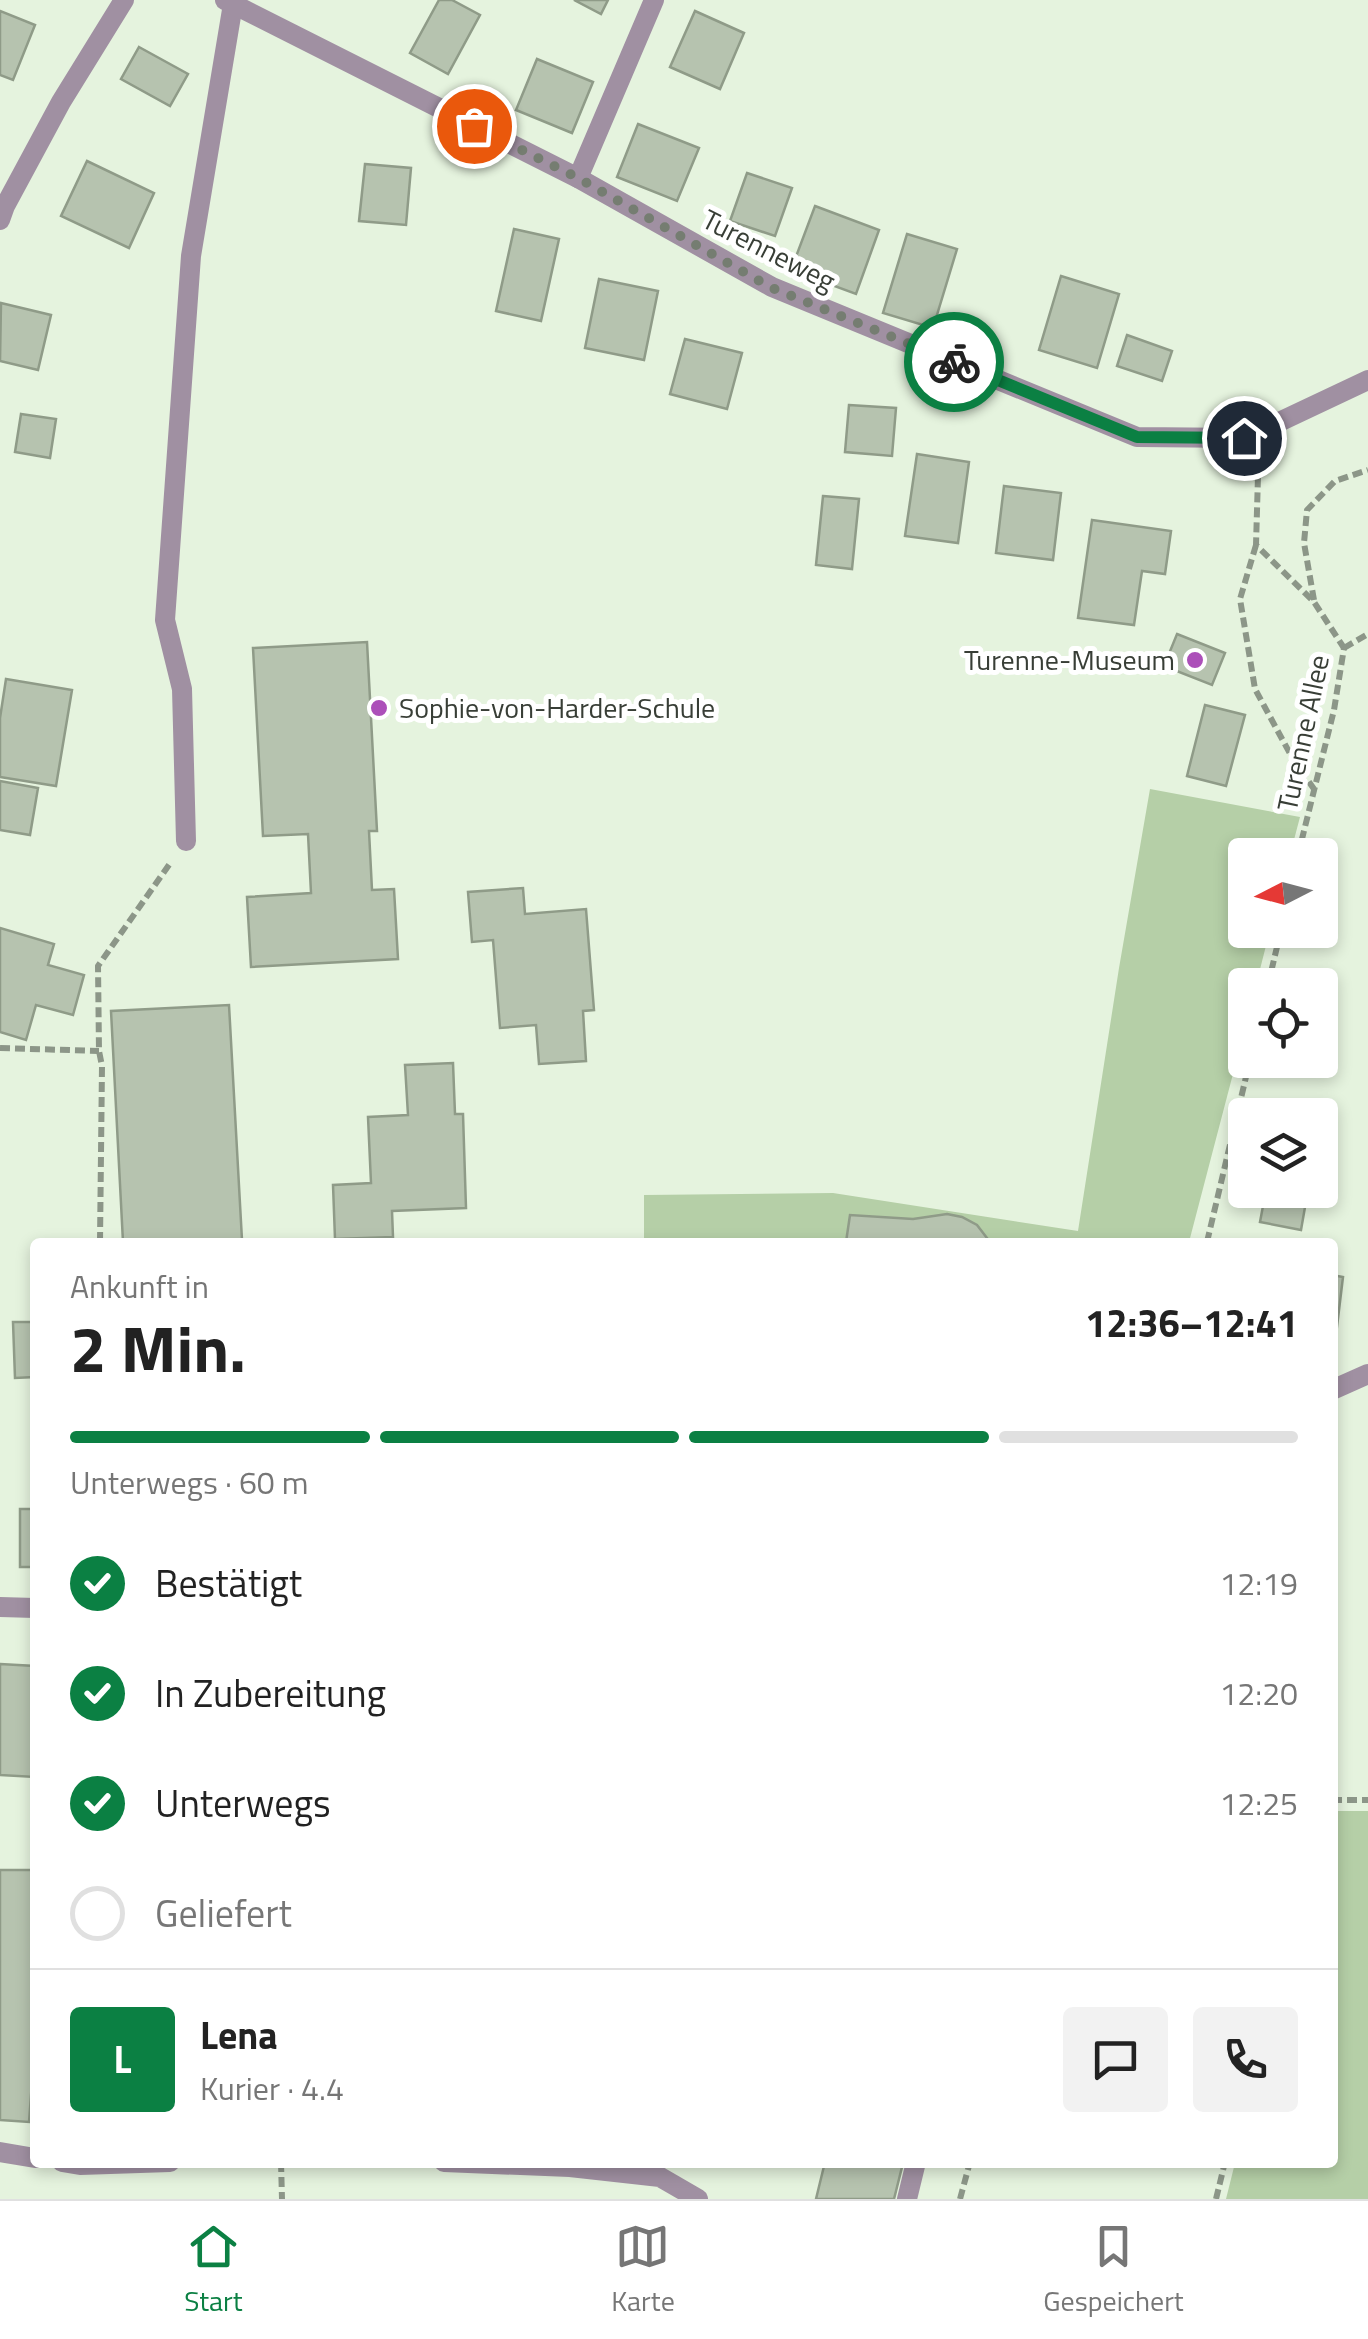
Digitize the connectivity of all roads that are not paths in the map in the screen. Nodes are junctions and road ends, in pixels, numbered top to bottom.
1 (124, 0) edge
2 (654, 0) edge
3 (229, 2) edge
4 (578, 178) junction
5 (0, 220) edge
6 (1368, 380) edge
7 (186, 840) road end
8 (1368, 1374) edge
9 (1338, 1387) edge
10 (0, 1607) edge
11 (30, 1608) edge
12 (0, 2152) edge
13 (30, 2157) edge
14 (612, 2168) edge
15 (915, 2168) edge
16 (698, 2199) edge
17 (907, 2199) edge

1 - 5 street
2 - 4 street
3 - 4 street, Turenneweg
3 - 7 street
4 - 6 street, Turenneweg
8 - 9 street
10 - 11 street
12 - 13 street
14 - 16 street
15 - 17 street

